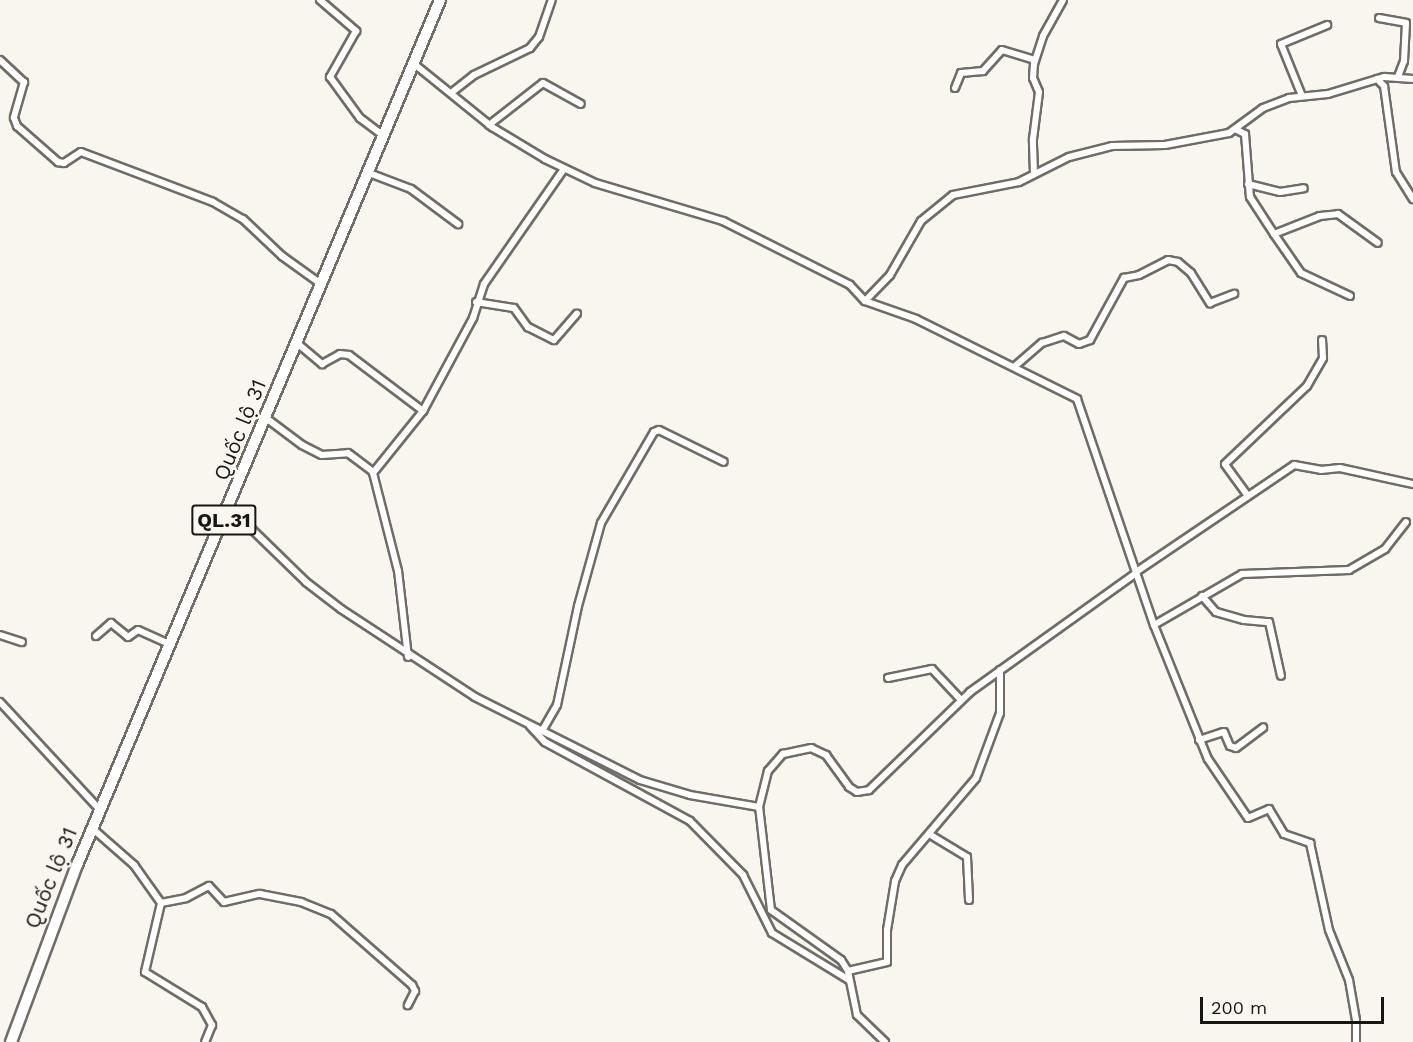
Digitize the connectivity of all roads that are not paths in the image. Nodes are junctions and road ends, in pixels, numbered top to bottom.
1 (320, 0) edge
2 (440, 0) edge
3 (552, 0) edge
4 (1063, 0) edge
5 (1379, 18) dead end
6 (1327, 24) dead end
7 (0, 60) edge
8 (1035, 60) junction
9 (413, 63) junction
10 (1398, 77) junction
11 (1377, 79) junction
12 (1413, 79) edge
13 (955, 88) dead end
14 (451, 93) junction
15 (1302, 96) junction
16 (581, 104) dead end
17 (489, 125) junction
18 (1237, 130) junction
19 (384, 136) junction
20 (564, 169) junction
21 (369, 173) junction
22 (1034, 173) junction
23 (1248, 184) junction
24 (1304, 188) dead end
25 (1413, 199) edge
26 (458, 224) dead end
27 (1274, 234) junction
28 (1378, 243) dead end
29 (321, 284) junction
30 (1234, 294) dead end
31 (1350, 296) dead end
32 (865, 301) junction
33 (476, 302) junction
34 (577, 314) dead end
35 (1322, 340) dead end
36 (297, 344) junction
37 (1014, 368) junction
38 (423, 411) junction
39 (266, 418) junction
40 (724, 462) dead end
41 (373, 472) junction
42 (1413, 484) edge
43 (1248, 496) junction
44 (229, 507) junction
45 (1406, 522) dead end
46 (1136, 572) junction
47 (1202, 596) junction
48 (1154, 625) junction
49 (0, 635) edge
50 (96, 636) dead end
51 (22, 642) dead end
52 (171, 645) junction
53 (408, 657) junction
54 (1000, 670) junction
55 (1281, 676) dead end
56 (888, 678) dead end
57 (961, 700) junction
58 (0, 702) edge
59 (530, 726) junction
60 (1263, 728) dead end
61 (542, 731) junction
62 (1199, 740) junction
63 (759, 807) junction
64 (100, 810) junction
65 (93, 829) junction
66 (929, 834) junction
67 (969, 900) dead end
68 (161, 903) junction
69 (848, 971) junction
70 (849, 980) junction
71 (408, 1005) dead end
72 (11, 1042) edge
73 (205, 1042) edge
74 (885, 1042) edge
75 (1356, 1042) edge

1 - 19 street
2 - 9 highway, Quốc lộ 31 / QL.31
3 - 14 street
4 - 8 street
5 - 10 street
6 - 15 street
7 - 29 street
8 - 13 street
8 - 22 street
9 - 14 street
9 - 19 highway, Quốc lộ 31 / QL.31
10 - 11 street
10 - 12 street
11 - 15 street
11 - 25 street
14 - 17 street
15 - 18 street
16 - 17 street
17 - 20 street
18 - 22 street
18 - 23 street
19 - 21 highway, Quốc lộ 31 / QL.31
20 - 32 street
20 - 33 street
21 - 26 street
21 - 29 highway, Quốc lộ 31 / QL.31
22 - 32 street
23 - 24 street
23 - 27 street
27 - 28 street
27 - 31 street
29 - 36 highway, Quốc lộ 31 / QL.31
30 - 37 street
32 - 37 street
33 - 34 street
33 - 38 street
35 - 43 street
36 - 38 street
36 - 39 highway, Quốc lộ 31 / QL.31
37 - 46 street
38 - 41 street
39 - 41 street
39 - 44 highway, Quốc lộ 31 / QL.31
40 - 61 street
41 - 53 street
42 - 43 street
43 - 46 street
44 - 52 highway, Quốc lộ 31 / QL.31
44 - 53 street
45 - 47 street
46 - 48 street
46 - 54 street
47 - 48 street
47 - 55 street
48 - 62 street
49 - 51 street
50 - 52 street
52 - 64 highway, Quốc lộ 31 / QL.31
53 - 59 street
54 - 57 street
54 - 66 street
56 - 57 street
57 - 63 street
58 - 64 street
59 - 61 street
59 - 70 street
60 - 62 street
61 - 63 street
62 - 75 street
63 - 69 street
64 - 65 highway, Quốc lộ 31 / QL.31
65 - 68 street
65 - 72 highway, Quốc lộ 31 / QL.31
66 - 67 street
66 - 69 street
68 - 71 street
68 - 73 street
69 - 70 street
70 - 74 street

